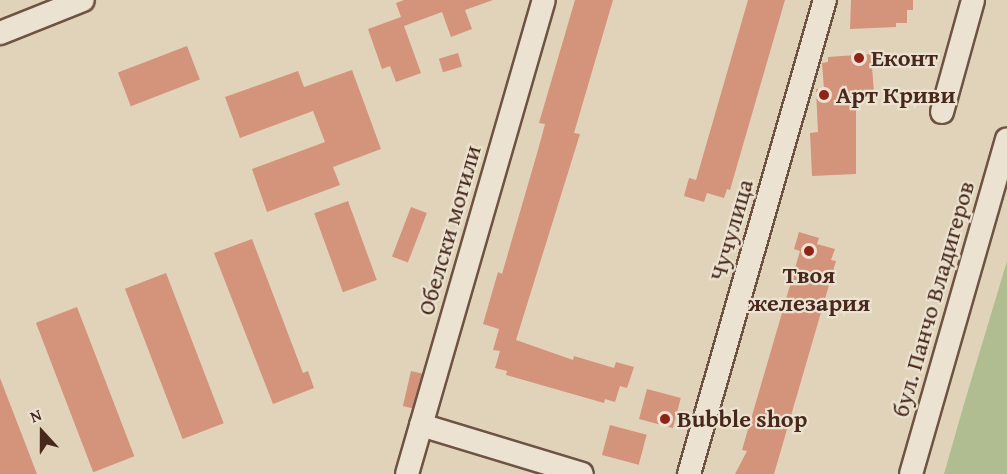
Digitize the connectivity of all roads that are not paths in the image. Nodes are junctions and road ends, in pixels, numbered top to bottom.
1 (83, 0) edge
2 (544, 0) edge
3 (825, 0) edge
4 (973, 0) edge
5 (0, 33) edge
6 (942, 112) dead end
7 (1007, 140) edge
8 (421, 425) junction
9 (407, 474) edge
10 (582, 474) edge
11 (689, 474) edge
12 (911, 474) edge

1 - 5 street
2 - 8 street, Обелски могили
3 - 11 street, Чучулица
4 - 6 street
7 - 12 street, бул. Панчо Владигеров
8 - 9 street, Обелски могили
8 - 10 street

